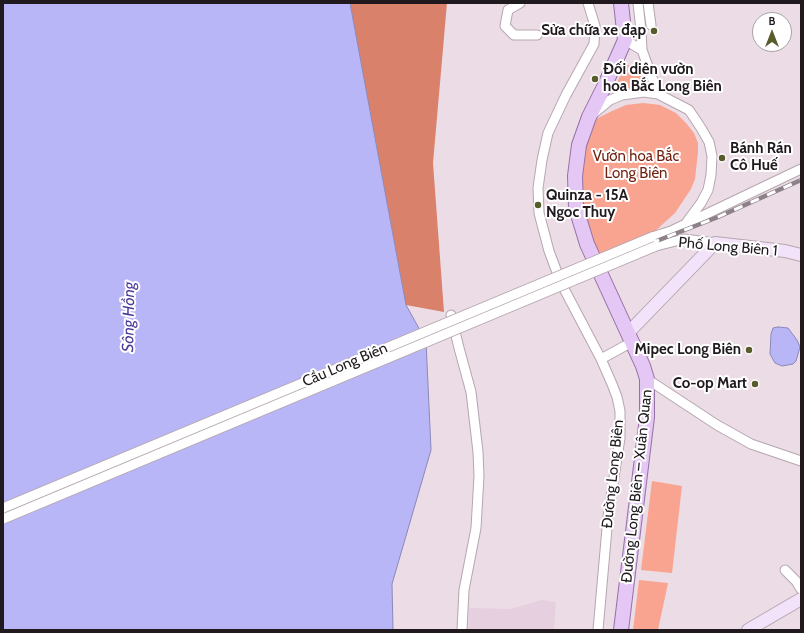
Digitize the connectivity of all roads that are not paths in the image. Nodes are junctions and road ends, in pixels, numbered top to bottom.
1 (520, 3) edge
2 (588, 3) edge
3 (621, 3) edge
4 (638, 3) edge
5 (648, 3) edge
6 (651, 25) dead end
7 (537, 35) dead end
8 (625, 40) junction
9 (642, 50) junction
10 (658, 94) junction
11 (589, 117) junction
12 (801, 169) edge
13 (687, 222) junction
14 (715, 243) junction
15 (656, 246) joint
16 (801, 255) edge
17 (451, 315) dead end
18 (630, 338) junction
19 (601, 359) junction
20 (647, 379) junction
21 (801, 461) edge
22 (3, 508) edge
23 (3, 519) edge
24 (785, 570) dead end
25 (801, 589) edge
26 (801, 599) edge
27 (462, 630) edge
28 (598, 630) edge
29 (621, 630) edge
30 (748, 630) edge

1 - 7 street
2 - 19 street, Đường Long Biên
3 - 8 main road
4 - 9 street
5 - 6 street
8 - 9 street
8 - 11 main road, Đường Long Biên – Xuân Quan
9 - 10 street
10 - 11 street
10 - 13 street
11 - 18 main road, Đường Long Biên – Xuân Quan
12 - 13 street, Cầu Long Biên
13 - 22 street, Cầu Long Biên, bridge
14 - 15 street, Phố Long Biên 1
14 - 16 main road, Phố Long Biên 1
14 - 18 main road
15 - 23 street, Cầu Long Biên, bridge
17 - 27 street
18 - 19 street
18 - 20 main road, Đường Long Biên – Xuân Quan
19 - 28 street, Đường Long Biên
20 - 21 street
20 - 29 main road, Đường Long Biên – Xuân Quan
24 - 25 street
26 - 30 main road

